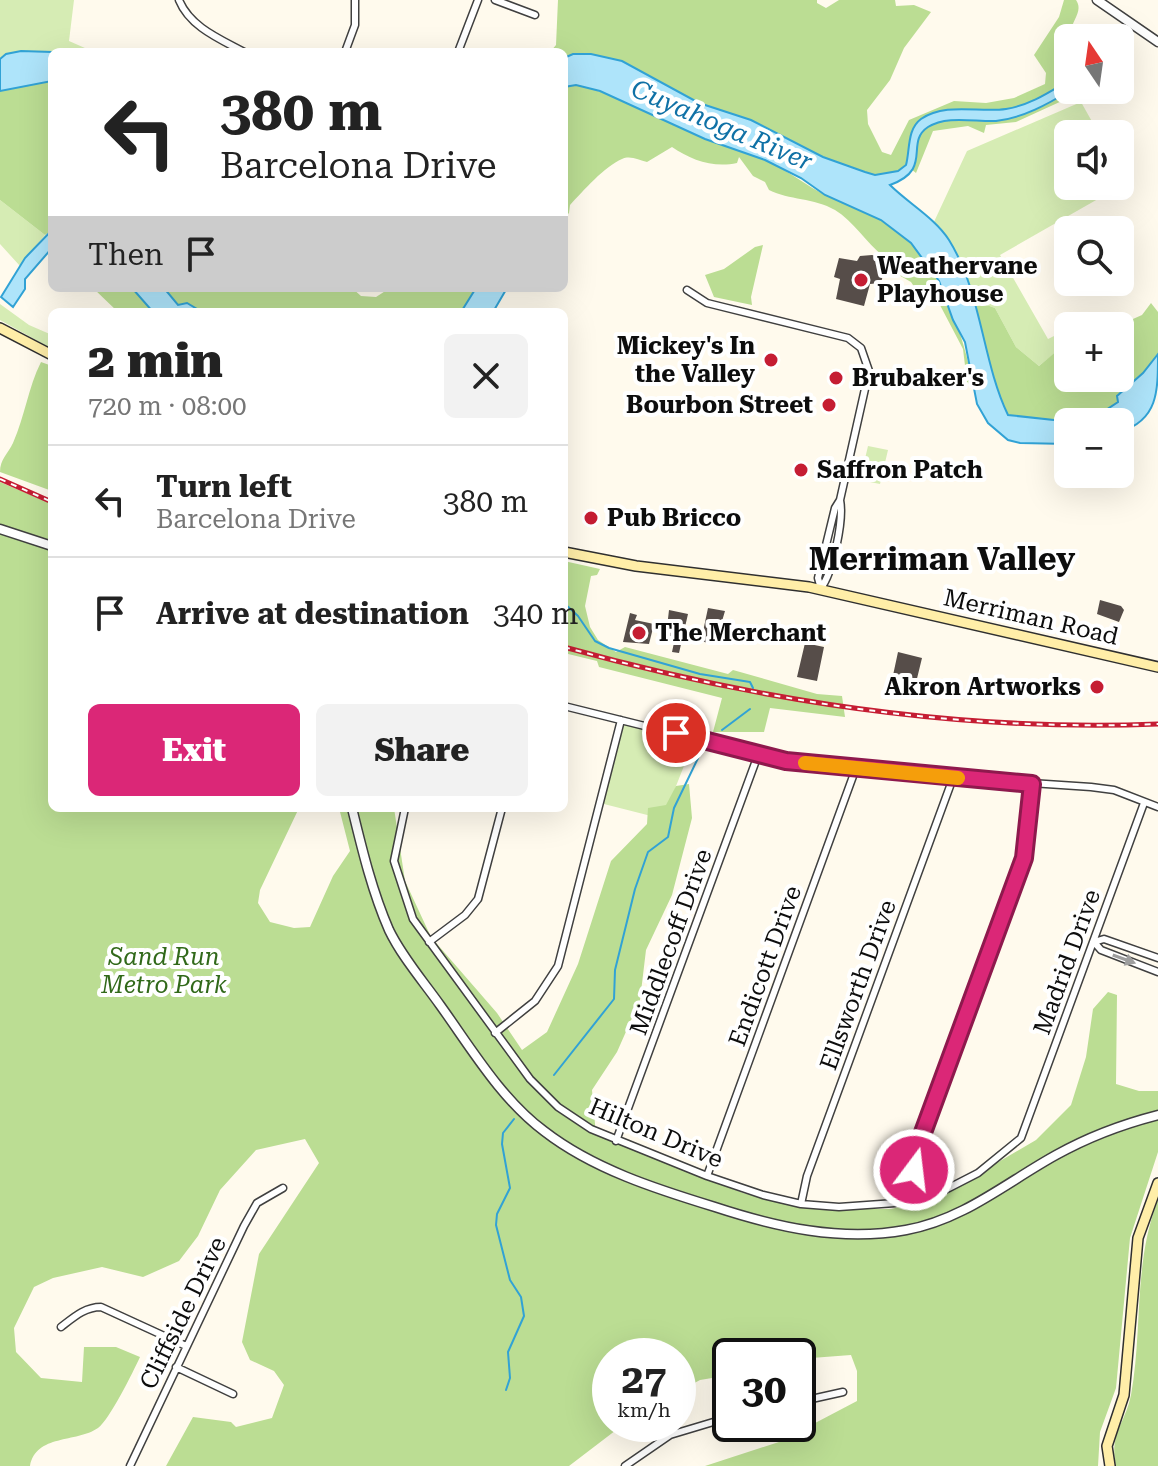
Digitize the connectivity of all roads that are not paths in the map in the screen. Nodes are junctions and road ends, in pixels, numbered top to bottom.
1 (179, 0) edge
2 (355, 0) edge
3 (478, 0) edge
4 (495, 0) edge
5 (1097, 0) edge
6 (535, 15) dead end
7 (1157, 41) edge
8 (237, 48) edge
9 (346, 48) edge
10 (460, 48) edge
11 (687, 290) dead end
12 (0, 328) edge
13 (48, 353) edge
14 (836, 519) junction
15 (0, 529) edge
16 (48, 545) edge
17 (826, 545) junction
18 (834, 547) junction
19 (568, 553) edge
20 (821, 589) junction
21 (1158, 667) edge
22 (568, 707) edge
23 (621, 720) junction
24 (758, 755) junction
25 (856, 768) junction
26 (953, 778) junction
27 (1032, 784) junction
28 (1144, 803) junction
29 (1158, 807) edge
30 (353, 812) edge
31 (404, 812) edge
32 (501, 812) edge
33 (429, 942) junction
34 (1094, 942) junction
35 (1158, 958) edge
36 (1158, 972) edge
37 (495, 1033) junction
38 (1158, 1115) edge
39 (1023, 1134) joint
40 (616, 1141) junction
41 (707, 1176) junction
42 (1158, 1183) edge
43 (283, 1188) dead end
44 (919, 1198) junction
45 (801, 1204) junction
46 (61, 1327) dead end
47 (186, 1346) junction
48 (176, 1367) junction
49 (843, 1392) dead end
50 (233, 1394) dead end
51 (816, 1398) edge
52 (712, 1422) edge
53 (130, 1466) edge
54 (625, 1466) edge
55 (1110, 1466) edge

1 - 8 street
2 - 9 street
3 - 10 street
4 - 6 street
5 - 7 street
11 - 14 street
12 - 13 main road
14 - 17 street
14 - 18 street
15 - 16 street
17 - 18 street
17 - 20 street
18 - 20 street
19 - 20 main road, Merriman Road
20 - 21 main road, Merriman Road
22 - 23 street
23 - 24 street
23 - 37 street
24 - 25 street
24 - 40 street, Middlecoff Drive
25 - 26 street
25 - 41 street, Endicott Drive
26 - 27 street
26 - 45 street, Ellsworth Drive
27 - 28 street
27 - 44 street
28 - 29 street
28 - 34 street, Madrid Drive
30 - 38 street
31 - 33 street, Hilton Drive
32 - 33 street
33 - 37 street, Hilton Drive
34 - 35 street
34 -> 36 street
34 - 39 street, Madrid Drive
37 - 40 street, Hilton Drive
39 - 44 street, Hilton Drive
40 - 41 street, Hilton Drive
41 - 45 street, Hilton Drive
42 - 55 main road
43 - 47 street, Cliffside Drive
44 - 45 street, Hilton Drive
46 - 47 street
47 - 48 street, Cliffside Drive
48 - 50 street
48 - 53 street, Cliffside Drive
49 - 51 street
52 - 54 street

